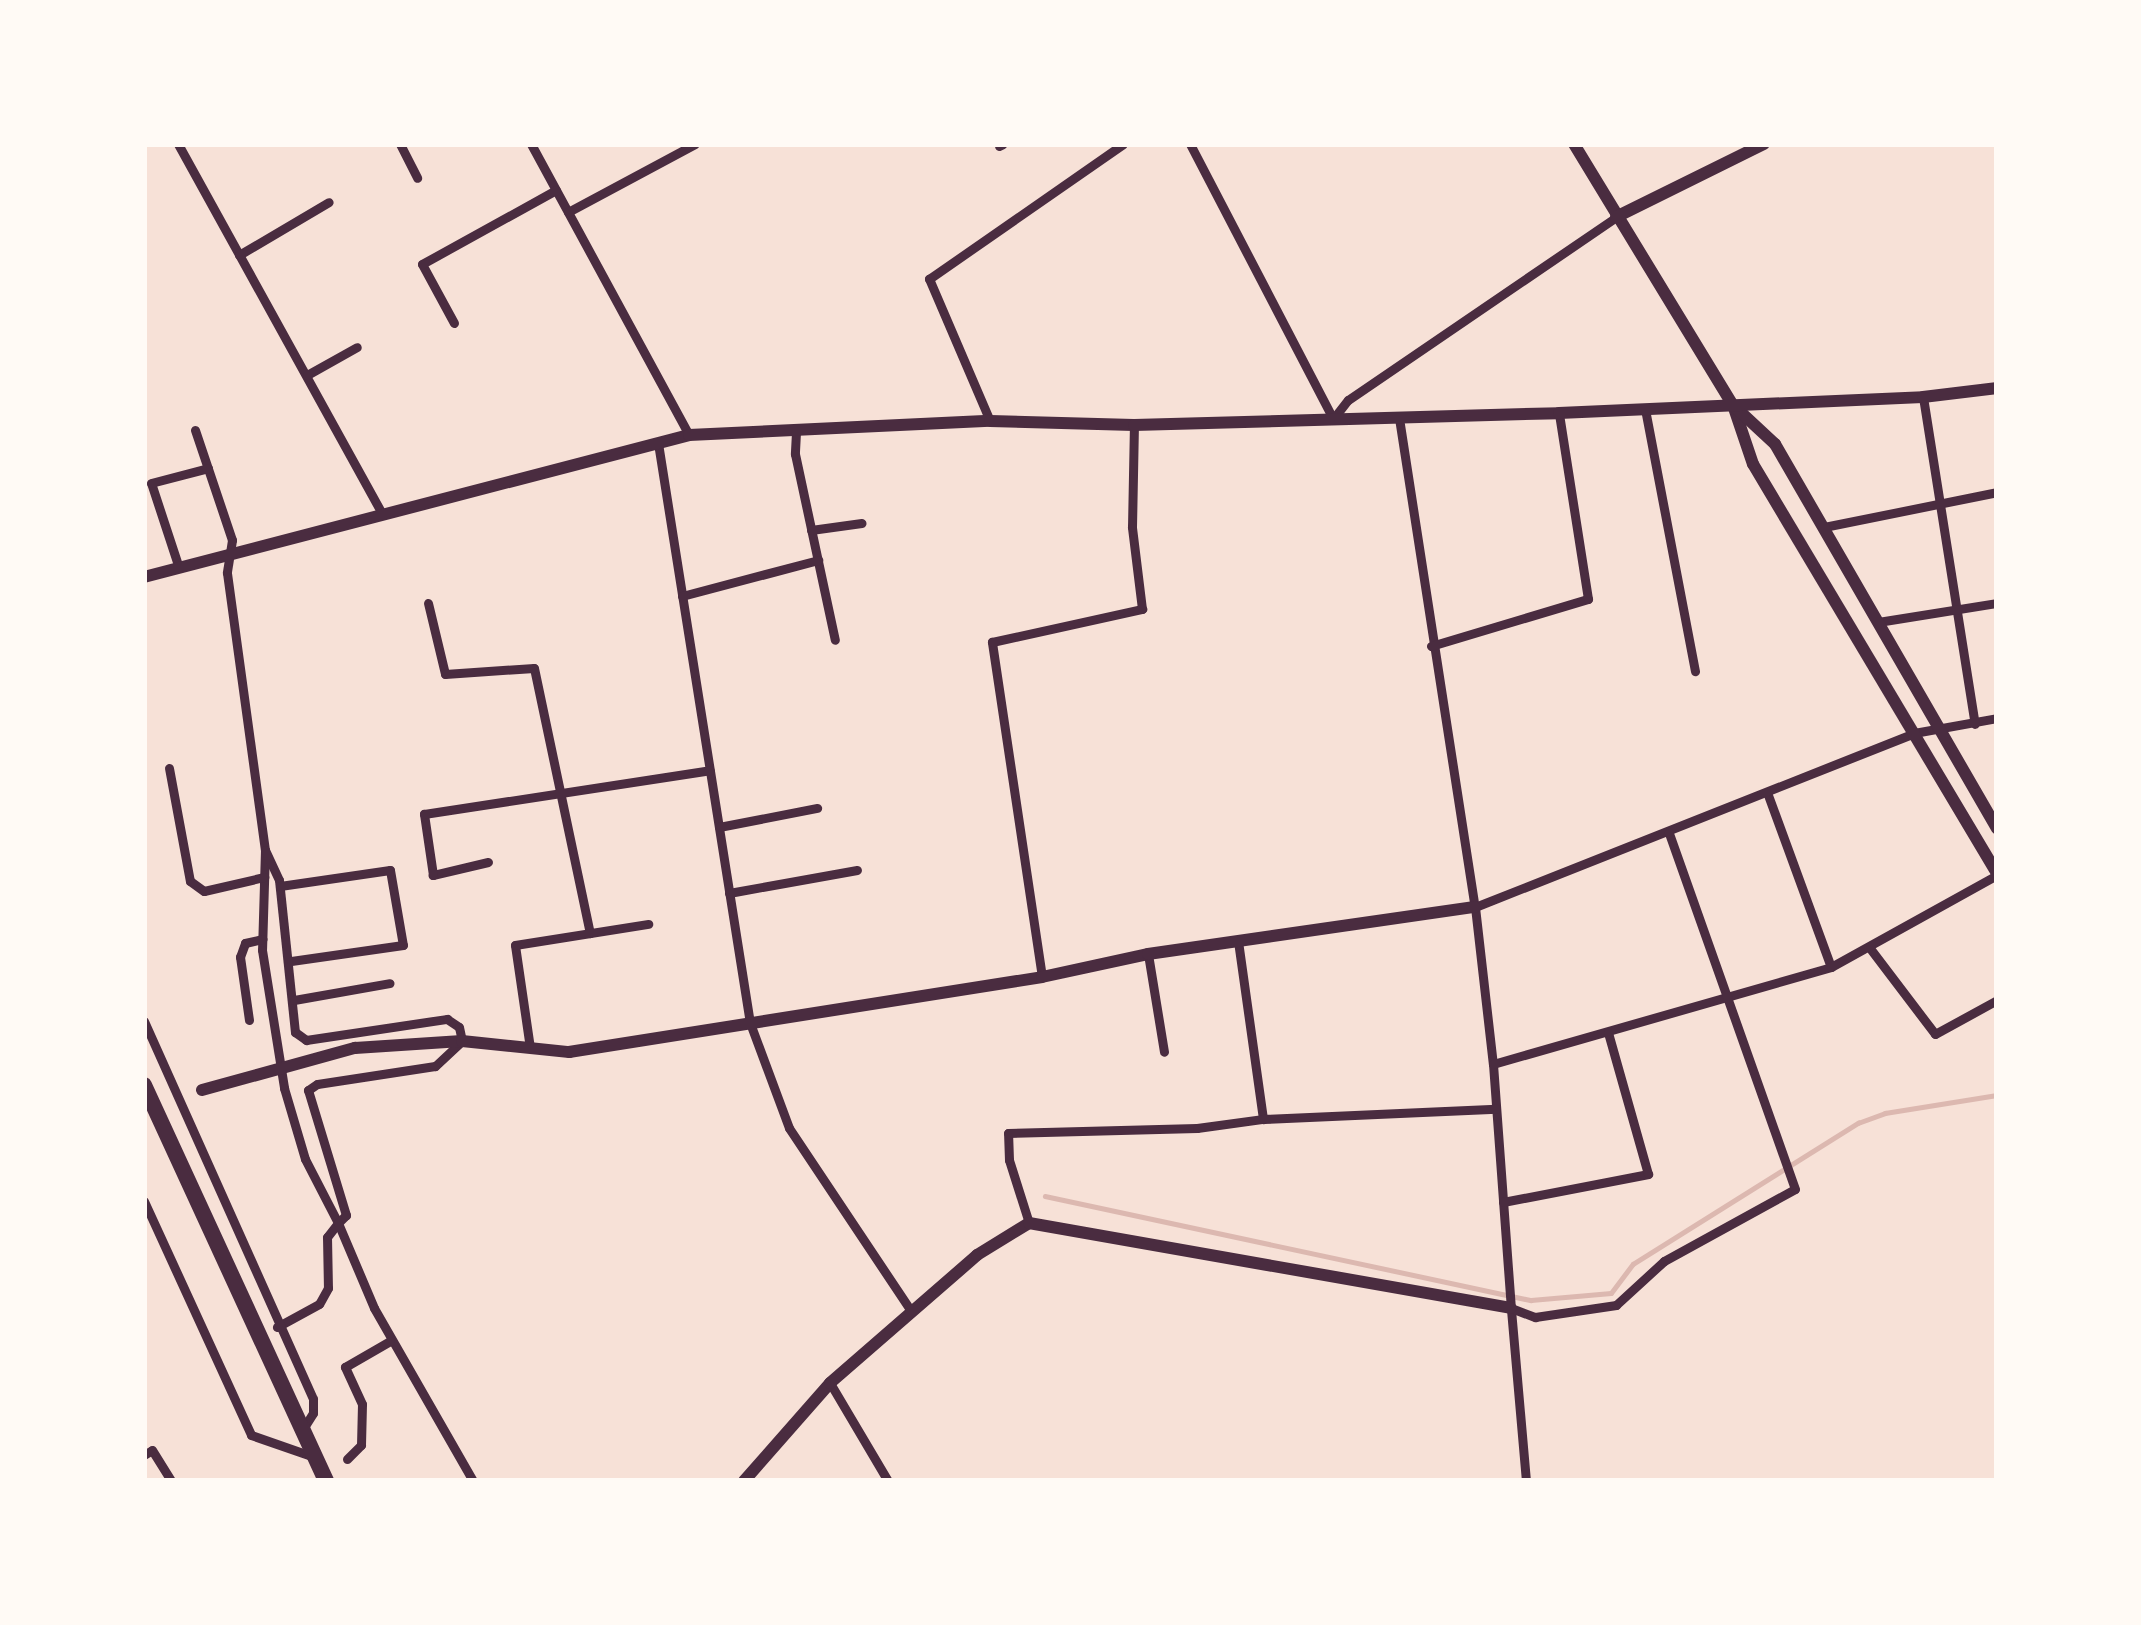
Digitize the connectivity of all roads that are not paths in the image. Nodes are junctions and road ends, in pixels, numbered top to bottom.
1 (178, 144) edge
2 (400, 144) edge
3 (531, 144) edge
4 (695, 144) edge
5 (1123, 144) edge
6 (1190, 144) edge
7 (1574, 144) edge
8 (1764, 144) edge
9 (417, 178) dead end
10 (556, 190) junction
11 (329, 202) dead end
12 (568, 212) junction
13 (1616, 217) junction
14 (239, 255) junction
15 (454, 323) dead end
16 (358, 347) dead end
17 (307, 375) junction
18 (1997, 388) edge
19 (1923, 397) junction
20 (1733, 405) junction
21 (1645, 410) junction
22 (1559, 413) junction
23 (1399, 418) junction
24 (1333, 419) junction
25 (990, 421) junction
26 (1134, 425) junction
27 (195, 430) dead end
28 (796, 432) junction
29 (689, 435) junction
30 (658, 443) junction
31 (208, 467) junction
32 (1997, 492) edge
33 (1940, 501) junction
34 (381, 512) junction
35 (862, 523) dead end
36 (1824, 527) junction
37 (811, 530) junction
38 (226, 554) junction
39 (818, 560) junction
40 (179, 568) junction
41 (144, 577) edge
42 (682, 596) junction
43 (428, 603) dead end
44 (1997, 603) edge
45 (1958, 610) junction
46 (1878, 622) junction
47 (835, 640) dead end
48 (1431, 646) junction
49 (1695, 670) dead end
50 (1997, 718) edge
51 (1975, 724) junction
52 (1940, 730) junction
53 (1914, 734) junction
54 (169, 768) dead end
55 (710, 770) junction
56 (564, 793) junction
57 (1768, 795) junction
58 (818, 808) dead end
59 (719, 827) junction
60 (1997, 829) edge
61 (1669, 833) junction
62 (265, 850) junction
63 (488, 862) dead end
64 (857, 871) dead end
65 (1997, 874) edge
66 (265, 877) junction
67 (280, 886) junction
68 (729, 893) junction
69 (1474, 907) junction
70 (648, 924) dead end
71 (590, 933) junction
72 (262, 939) junction
73 (1238, 941) junction
74 (1869, 946) junction
75 (1148, 954) junction
76 (291, 961) junction
77 (1831, 968) junction
78 (1042, 977) junction
79 (390, 983) dead end
80 (294, 1000) junction
81 (1729, 1000) junction
82 (1997, 1000) edge
83 (249, 1020) dead end
84 (144, 1021) edge
85 (750, 1023) junction
86 (1608, 1033) junction
87 (462, 1041) junction
88 (530, 1048) junction
89 (1164, 1052) dead end
90 (1493, 1064) junction
91 (282, 1068) junction
92 (144, 1084) edge
93 (202, 1090) dead end
94 (1496, 1109) junction
95 (1263, 1118) junction
96 (144, 1201) edge
97 (1503, 1202) junction
98 (338, 1223) junction
99 (1029, 1223) junction
100 (1510, 1308) junction
101 (910, 1311) junction
102 (277, 1328) junction
103 (390, 1341) junction
104 (830, 1383) junction
105 (301, 1432) junction
106 (144, 1455) edge
107 (314, 1457) junction
108 (346, 1459) dead end
109 (171, 1481) edge
110 (326, 1481) edge
111 (473, 1481) edge
112 (744, 1481) edge
113 (888, 1481) edge
114 (1526, 1481) edge

1 - 14 street
2 - 9 street
3 - 10 street
4 - 12 street
5 - 25 street
6 - 24 street
7 - 13 street
8 - 13 street
10 - 12 street
10 - 15 street
11 - 14 street
12 - 29 street
13 - 20 street
13 - 24 street
14 - 17 street
16 - 17 street
17 - 34 street
18 - 19 street
19 - 20 street
19 - 33 street
20 - 21 street
20 - 36 street
20 - 53 street
21 - 22 street
21 - 49 street
22 - 23 street
22 - 48 street
23 - 24 street
23 - 48 street
24 - 26 street
25 - 26 street
25 - 28 street
26 - 78 street
27 - 31 street
28 - 29 street
28 - 37 street
29 - 30 street
30 - 34 street
30 - 42 street
31 - 38 street
31 - 40 street
32 - 33 street
33 - 36 street
33 - 45 street
34 - 38 street
35 - 37 street
36 - 46 street
37 - 39 street
38 - 40 street
38 - 62 street
39 - 42 street
39 - 47 street
40 - 41 street
42 - 55 street
43 - 56 street
44 - 45 street
45 - 46 street
45 - 51 street
46 - 52 street
48 - 69 street
50 - 51 street
51 - 52 street
52 - 53 street
52 - 60 street
53 - 57 street
53 - 65 street
54 - 66 street
55 - 56 street
55 - 59 street
56 - 63 street
56 - 71 street
57 - 61 street
57 - 77 street
58 - 59 street
59 - 68 street
61 - 69 street
61 - 81 street
62 - 66 street
62 - 67 street
64 - 68 street
65 - 74 street
66 - 72 street
67 - 76 street
67 - 76 street
68 - 85 street
69 - 73 street
69 - 90 street
70 - 71 street
71 - 88 street
72 - 83 street
72 - 91 street
73 - 75 street
73 - 95 street
74 - 77 street
74 - 82 street
75 - 78 street
75 - 89 street
76 - 80 street
77 - 81 street
78 - 85 street
79 - 80 street
80 - 87 street
81 - 86 street
81 - 100 street
84 - 102 street
85 - 88 street
85 - 101 street
86 - 90 street
86 - 97 street
87 - 88 street
87 - 91 street
87 - 98 street
90 - 94 street
91 - 93 street
91 - 98 street
92 - 105 highway
94 - 95 street
94 - 97 street
95 - 99 street
96 - 107 street
97 - 100 street
98 - 102 street
98 - 103 street
99 - 100 street
99 - 101 street
100 - 114 street
101 - 104 street
102 - 105 street
103 - 108 street
103 - 111 street
104 - 112 street
104 - 113 street
105 - 107 highway
106 - 109 street
107 - 110 highway

